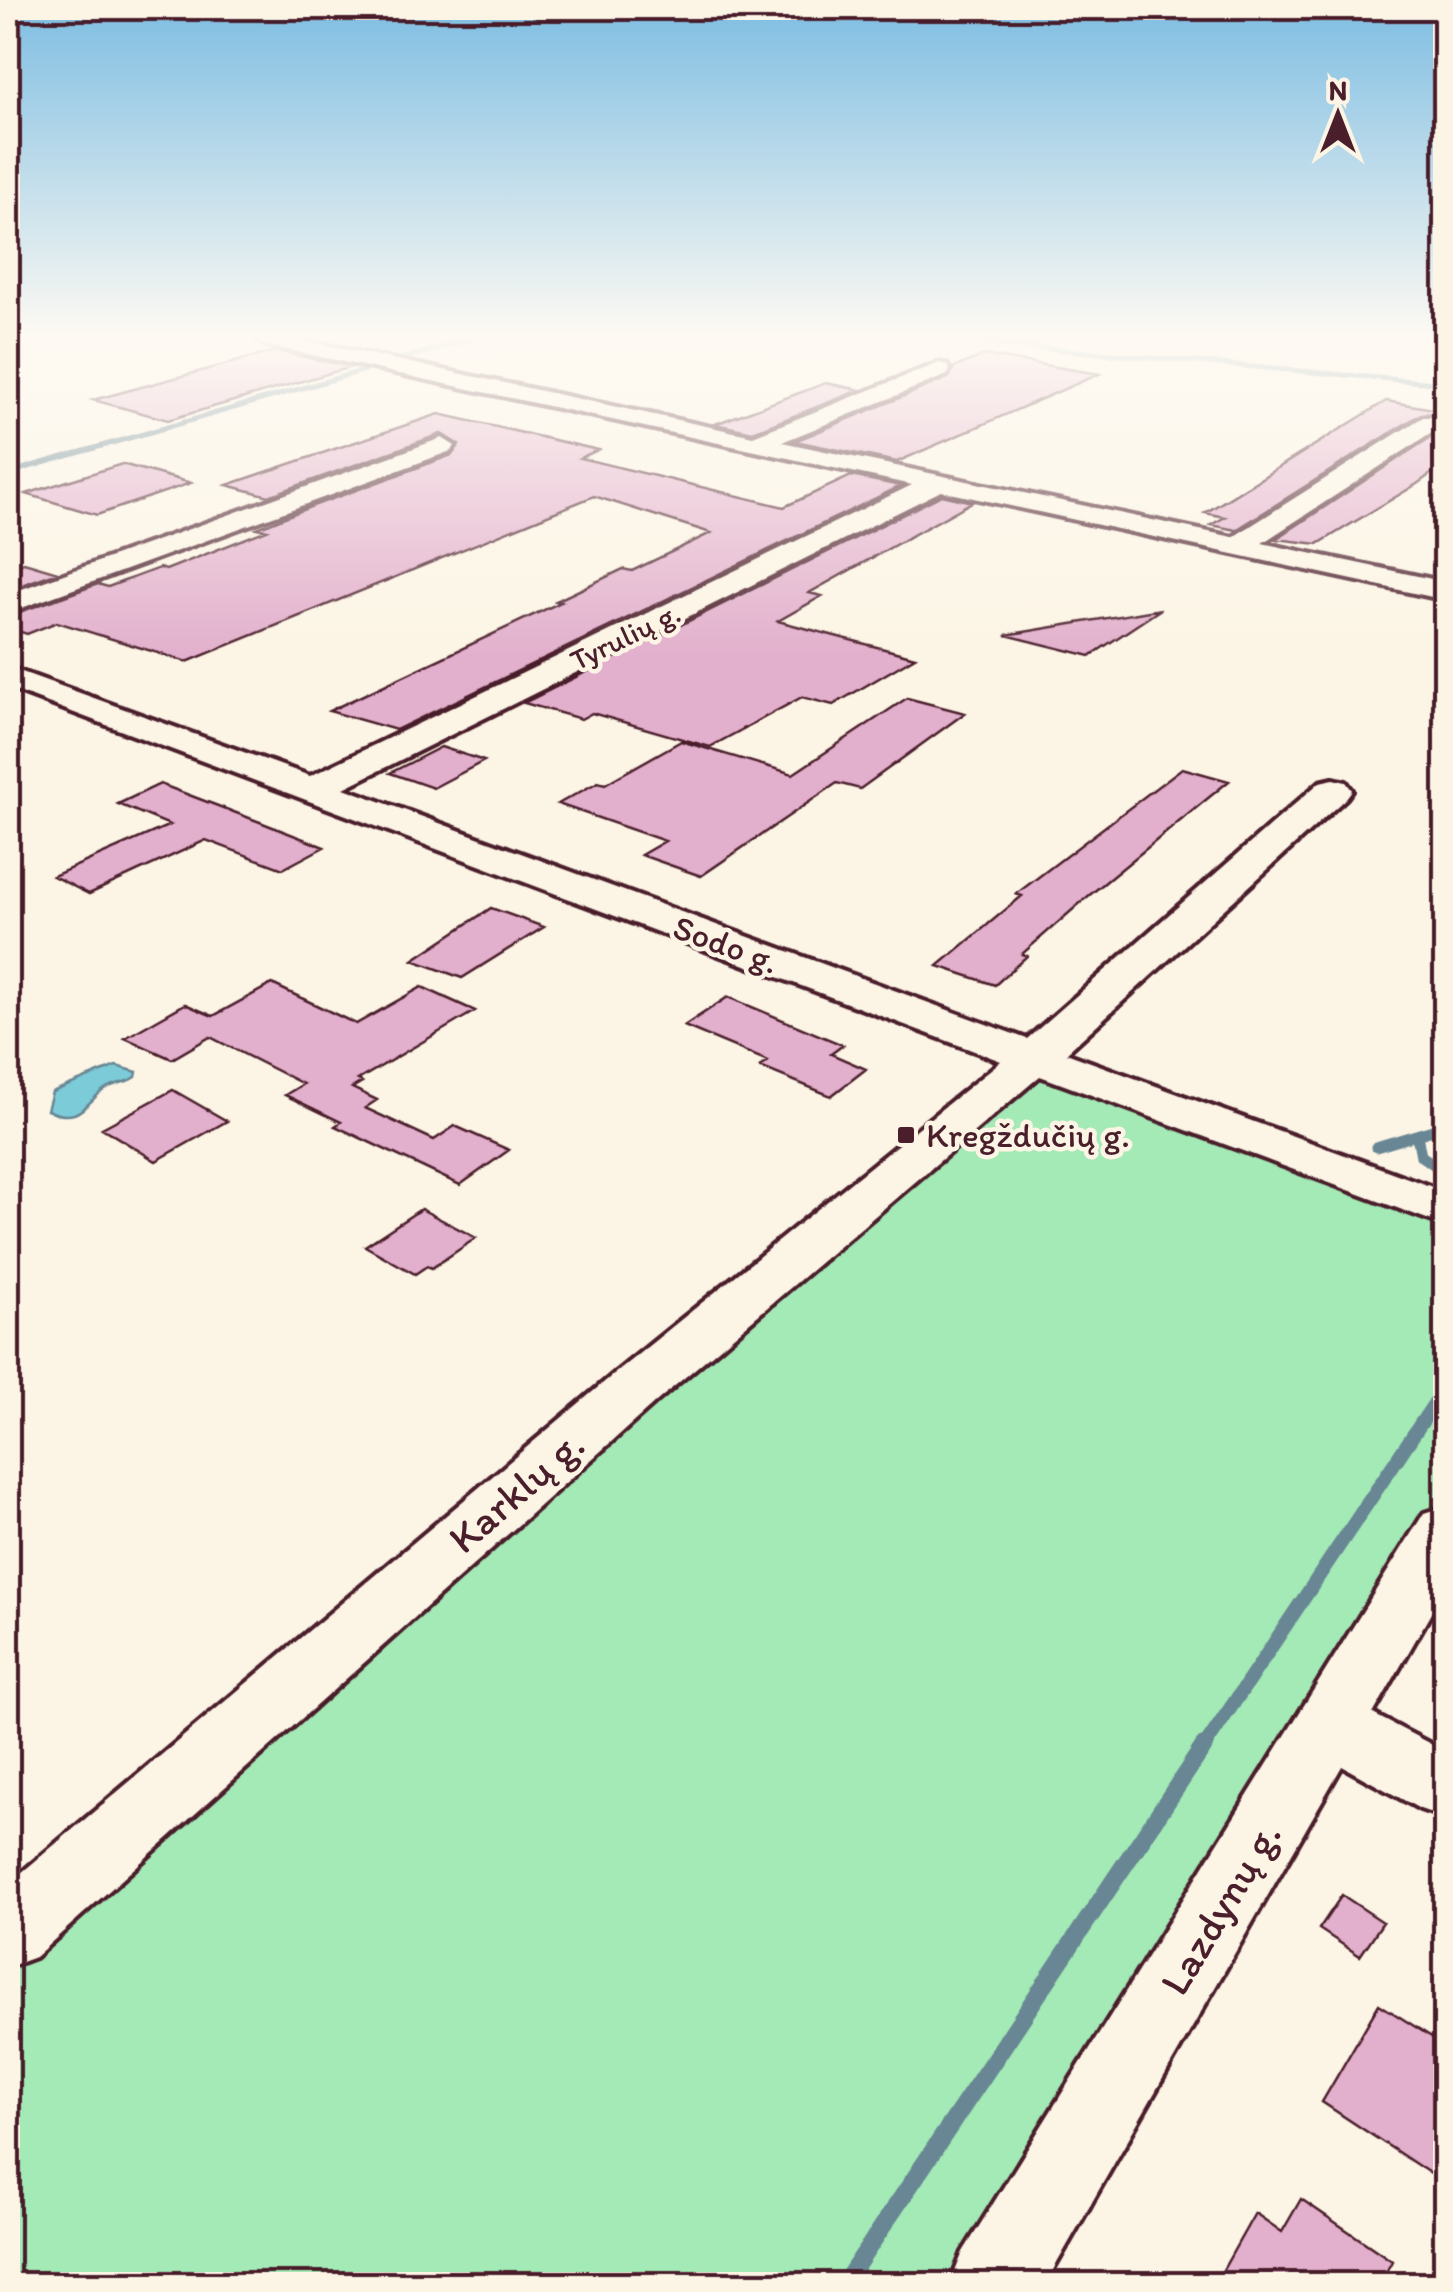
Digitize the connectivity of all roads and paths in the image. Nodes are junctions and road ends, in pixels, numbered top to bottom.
1 (442, 446) dead end
2 (771, 446) edge
3 (1395, 446) edge
4 (940, 482) junction
5 (1238, 546) junction
6 (1446, 591) edge
7 (8, 604) edge
8 (8, 677) edge
9 (311, 790) junction
10 (1333, 790) dead end
11 (1032, 1059) junction
12 (1446, 1210) edge
13 (1446, 1530) edge
14 (1330, 1725) junction
15 (1446, 1787) edge
16 (8, 1932) edge
17 (994, 2284) edge

1 - 7 street
2 - 4 street
3 - 5 street
4 - 5 street
4 - 9 street, Tyrulių g.
5 - 6 street
8 - 9 street, Sodo g.
9 - 11 street, Sodo g.
10 - 11 street
11 - 12 street, Sodo g.
11 - 16 street, Karklų g.
13 - 14 street, Lazdynų g.
14 - 15 street
14 - 17 street, Lazdynų g.

